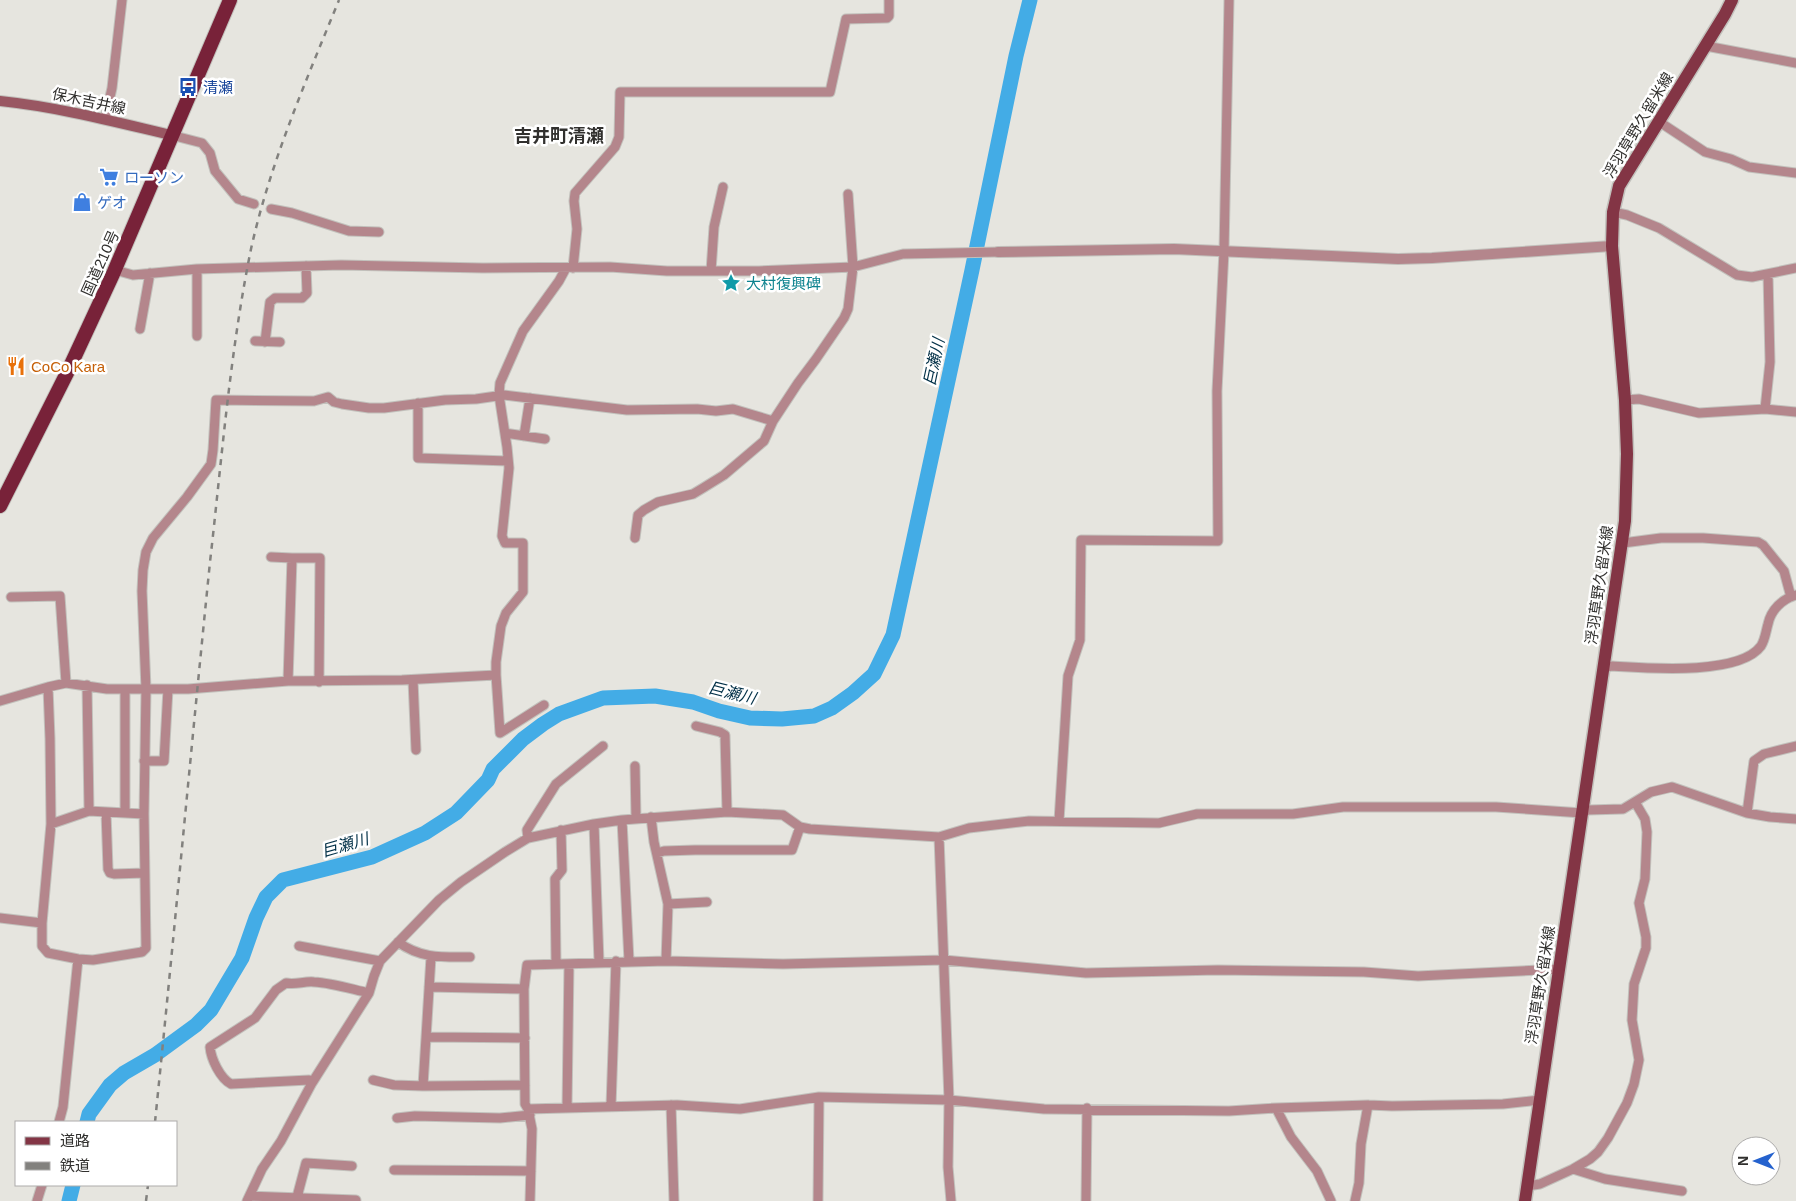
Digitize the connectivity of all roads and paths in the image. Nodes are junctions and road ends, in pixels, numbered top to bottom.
1 (122, 0) edge
2 (230, 0) edge
3 (889, 0) edge
4 (1228, 0) edge
5 (1732, 0) edge
6 (1706, 46) junction
7 (1796, 63) edge
8 (0, 101) edge
9 (105, 119) junction
10 (1658, 121) junction
11 (172, 135) junction
12 (1796, 173) edge
13 (723, 187) dead end
14 (848, 194) dead end
15 (254, 204) dead end
16 (271, 209) dead end
17 (1613, 212) junction
18 (379, 232) dead end
19 (1612, 246) junction
20 (1224, 251) junction
21 (998, 252) joint
22 (306, 266) junction
23 (853, 266) junction
24 (569, 268) junction
25 (1796, 268) edge
26 (198, 269) junction
27 (115, 270) junction
28 (711, 272) junction
29 (150, 273) junction
30 (1768, 274) junction
31 (140, 329) dead end
32 (197, 336) dead end
33 (255, 341) dead end
34 (265, 342) junction
35 (280, 342) dead end
36 (499, 392) junction
37 (530, 398) junction
38 (1625, 400) junction
39 (418, 403) junction
40 (1765, 409) junction
41 (1796, 412) edge
42 (773, 421) junction
43 (505, 434) junction
44 (524, 436) junction
45 (545, 439) dead end
46 (508, 461) junction
47 (0, 506) edge
48 (635, 538) dead end
49 (1623, 543) junction
50 (271, 557) dead end
51 (292, 558) junction
52 (1793, 596) edge
53 (11, 597) dead end
54 (1604, 668) junction
55 (496, 675) junction
56 (413, 680) junction
57 (288, 681) junction
58 (319, 682) junction
59 (66, 684) junction
60 (87, 686) junction
61 (48, 687) junction
62 (125, 689) junction
63 (146, 689) junction
64 (168, 689) junction
65 (0, 701) edge
66 (544, 705) dead end
67 (696, 726) dead end
68 (603, 746) dead end
69 (1796, 746) edge
70 (416, 750) dead end
71 (144, 761) junction
72 (635, 766) dead end
73 (1635, 802) junction
74 (89, 811) junction
75 (106, 812) junction
76 (727, 812) junction
77 (125, 813) junction
78 (144, 814) junction
79 (1582, 814) junction
80 (1747, 814) junction
81 (651, 817) junction
82 (636, 818) junction
83 (1796, 818) edge
84 (622, 820) junction
85 (1059, 821) junction
86 (51, 824) junction
87 (594, 824) junction
88 (800, 827) junction
89 (561, 830) junction
90 (939, 837) junction
91 (528, 838) junction
92 (656, 853) junction
93 (144, 873) junction
94 (707, 902) dead end
95 (668, 904) junction
96 (0, 918) edge
97 (42, 923) junction
98 (398, 942) junction
99 (299, 946) dead end
100 (431, 957) junction
101 (470, 957) dead end
102 (78, 959) junction
103 (944, 960) junction
104 (629, 961) junction
105 (666, 961) junction
106 (380, 962) junction
107 (599, 962) junction
108 (616, 962) junction
109 (556, 964) junction
110 (569, 964) junction
111 (1560, 969) junction
112 (429, 987) junction
113 (524, 989) junction
114 (369, 993) junction
115 (426, 1038) junction
116 (525, 1038) junction
117 (374, 1080) dead end
118 (312, 1083) junction
119 (525, 1085) junction
120 (423, 1086) junction
121 (819, 1097) junction
122 (949, 1100) junction
123 (1540, 1100) junction
124 (1368, 1104) junction
125 (671, 1105) junction
126 (611, 1106) junction
127 (567, 1108) junction
128 (1087, 1108) junction
129 (1276, 1108) junction
130 (529, 1112) junction
131 (397, 1118) dead end
132 (59, 1121) edge
133 (352, 1166) dead end
134 (1573, 1168) junction
135 (394, 1170) dead end
136 (531, 1171) junction
137 (42, 1186) edge
138 (1527, 1186) junction
139 (1682, 1191) dead end
140 (297, 1197) junction
141 (248, 1199) edge
142 (356, 1200) edge
143 (37, 1201) edge
144 (530, 1201) edge
145 (674, 1201) edge
146 (818, 1201) edge
147 (951, 1201) edge
148 (1086, 1201) edge
149 (1331, 1201) edge
150 (1355, 1201) edge
151 (1525, 1201) edge

1 - 9 street
2 - 11 highway, 国道210号
3 - 24 street
4 - 20 street
5 - 6 main road, 浮羽草野久留米線
6 - 7 street
6 - 10 main road, 浮羽草野久留米線
8 - 9 main road, 保木吉井線
9 - 11 main road, 保木吉井線
10 - 12 street
10 - 17 main road, 浮羽草野久留米線
11 - 15 street
11 - 27 highway, 国道210号
13 - 28 street
14 - 23 street
16 - 18 street
17 - 19 main road, 浮羽草野久留米線
17 - 30 street
19 - 20 street
19 - 38 main road, 浮羽草野久留米線
20 - 21 street
20 - 85 street
21 - 23 street
22 - 24 street
22 - 26 street
22 - 34 street
23 - 28 street
23 - 42 street
24 - 28 street
24 - 36 street
25 - 30 street
26 - 29 street
26 - 32 street
27 - 29 street
27 - 47 highway, 国道210号
29 - 31 street
30 - 40 street
33 - 34 street
34 - 35 street
36 - 37 street
36 - 39 street
36 - 43 street
37 - 42 street
37 - 44 street
38 - 40 street
38 - 49 main road, 浮羽草野久留米線
39 - 46 street
39 - 63 street
40 - 41 street
42 - 48 street
43 - 44 street
43 - 46 street
44 - 45 street
46 - 55 street
49 - 52 street
49 - 54 main road, 浮羽草野久留米線
50 - 51 street
51 - 57 street
51 - 58 street
52 - 54 street
53 - 59 street
54 - 79 main road, 浮羽草野久留米線
55 - 56 street
55 - 66 street
56 - 58 street
56 - 70 street
57 - 58 street
57 - 64 street
59 - 60 street
59 - 61 street
60 - 62 street
60 - 74 street
61 - 65 street
61 - 86 street
62 - 63 street
62 - 77 street
63 - 64 street
63 - 71 street
64 - 71 street
67 - 76 street
68 - 91 street
69 - 80 street
71 - 78 street
72 - 82 street
73 - 79 street
73 - 80 street
73 - 134 street
74 - 75 street
74 - 86 street
75 - 77 street
75 - 93 street
76 - 81 street
76 - 88 street
77 - 78 street
78 - 93 street
79 - 85 street
79 - 111 main road, 浮羽草野久留米線
80 - 83 street
81 - 82 street
81 - 92 street
82 - 84 street
84 - 87 street
84 - 104 street
85 - 90 street
86 - 97 street
87 - 89 street
87 - 107 street
88 - 90 street
88 - 92 street
89 - 91 street
89 - 109 street
90 - 103 street
91 - 98 street
92 - 95 street
93 - 102 street
94 - 95 street
95 - 105 street
96 - 97 street
97 - 102 street
98 - 100 street
98 - 106 street
99 - 106 street
100 - 101 street
100 - 112 street
102 - 132 street
103 - 105 street
103 - 111 street
103 - 122 street
104 - 105 street
104 - 108 street
106 - 114 street
107 - 108 street
107 - 110 street
108 - 126 street
109 - 110 street
109 - 113 street
110 - 127 street
111 - 123 main road, 浮羽草野久留米線
112 - 113 street
112 - 115 street
113 - 116 street
114 - 118 street
114 - 118 street
115 - 116 street
115 - 120 street
116 - 119 street
117 - 120 street
118 - 141 street
119 - 120 street
119 - 130 street
121 - 122 street
121 - 125 street
121 - 146 street
122 - 128 street
122 - 147 street
123 - 124 street
123 - 138 main road, 浮羽草野久留米線
124 - 129 street
124 - 150 street
125 - 126 street
125 - 145 street
126 - 127 street
127 - 130 street
128 - 129 street
128 - 148 street
129 - 149 street
130 - 131 street
130 - 136 street
133 - 140 street
134 - 138 street
134 - 139 street
135 - 136 street
136 - 144 street
137 - 143 street
138 - 151 main road, 浮羽草野久留米線
140 - 141 street
140 - 142 street

